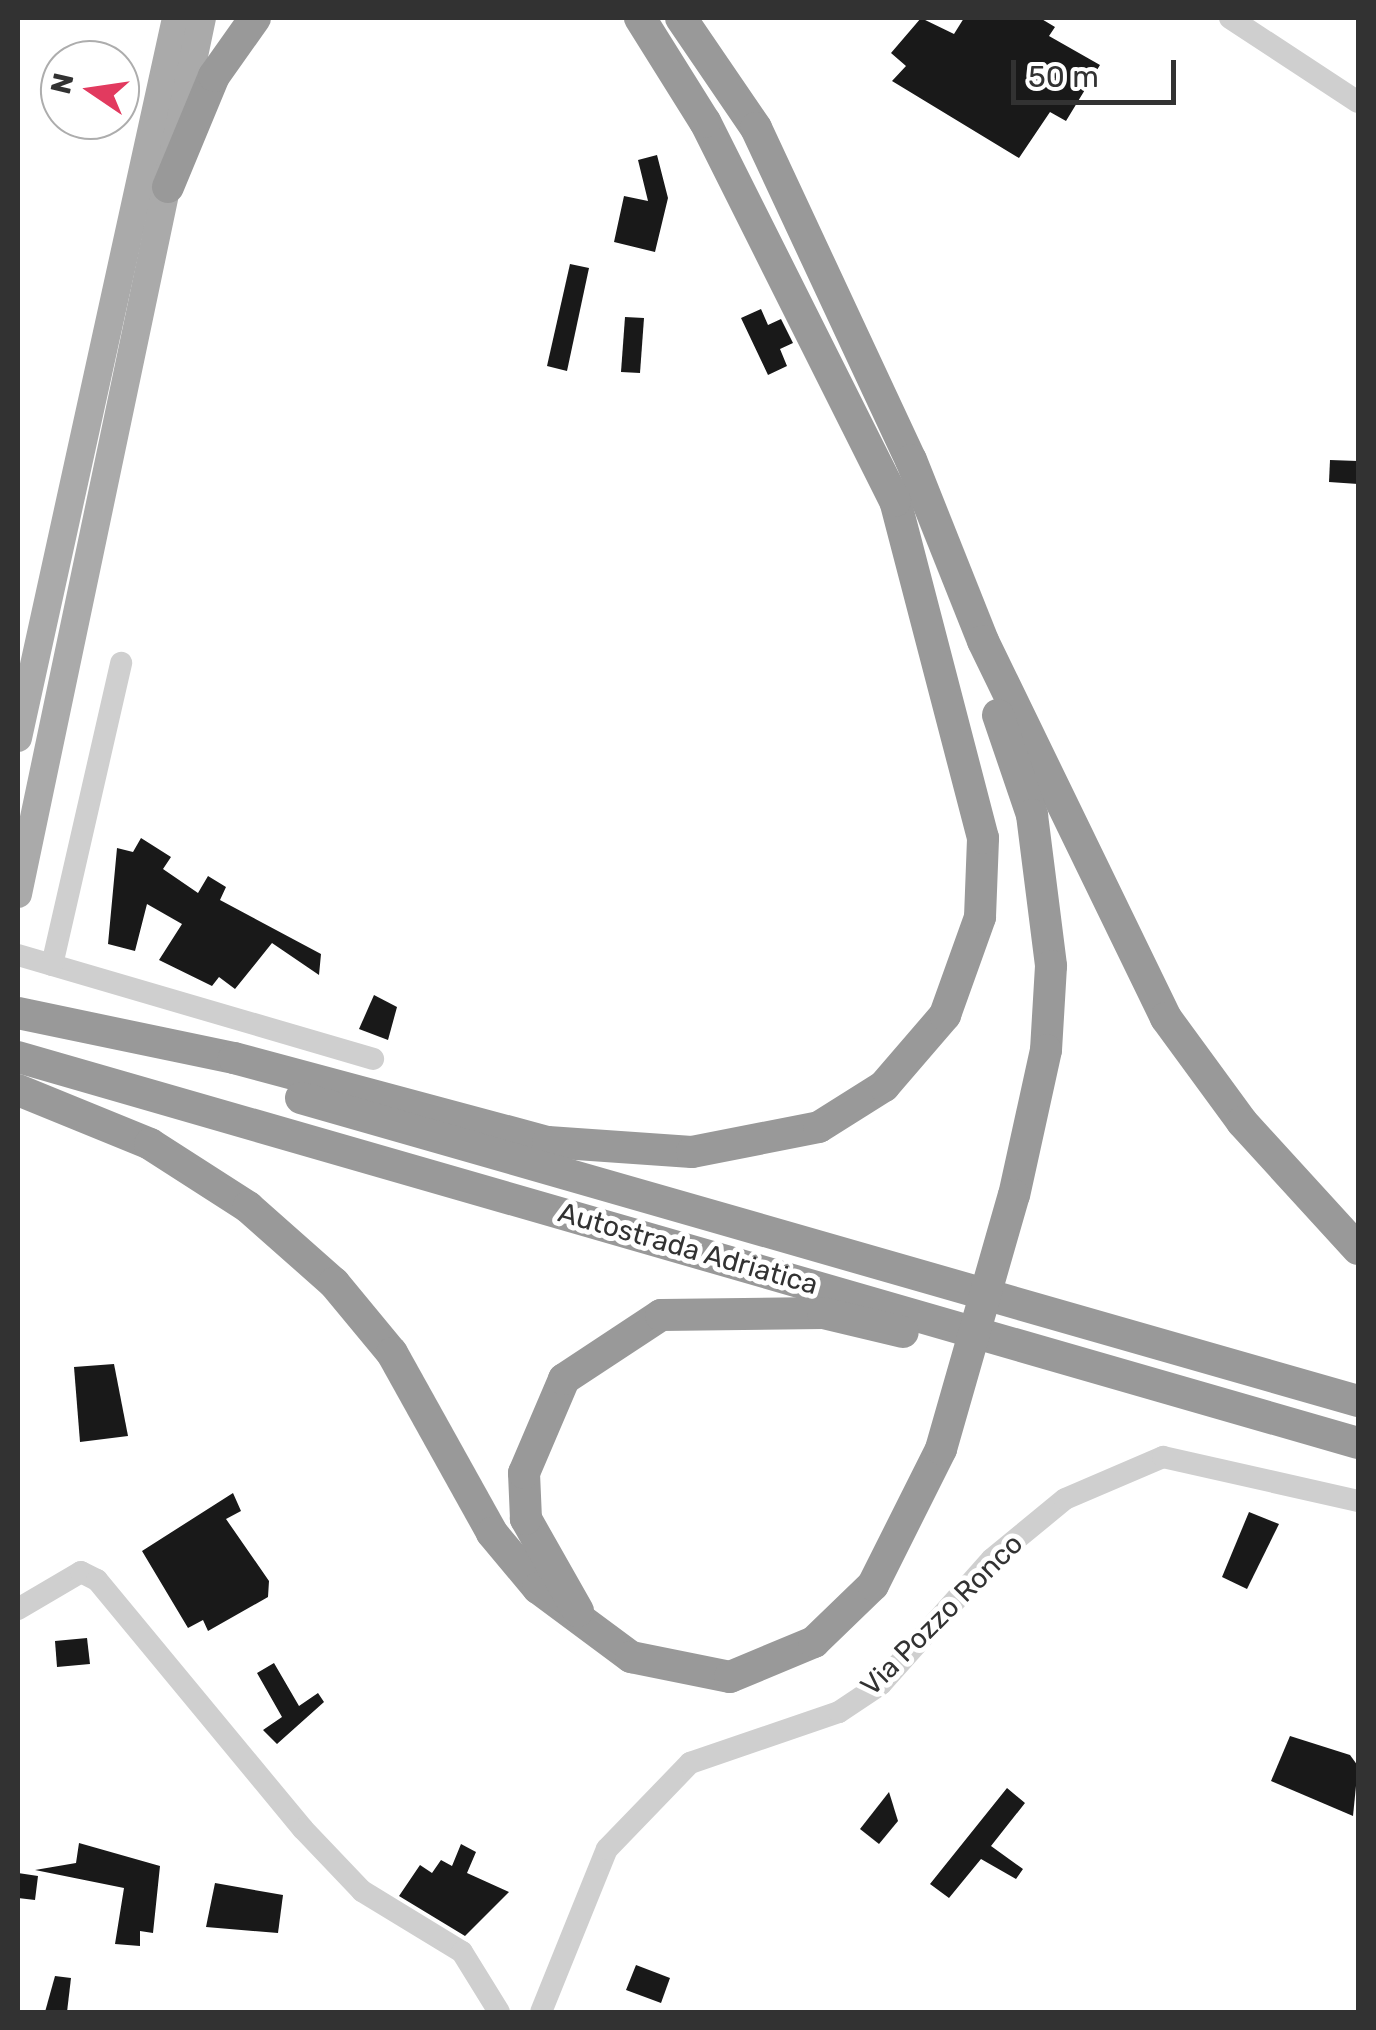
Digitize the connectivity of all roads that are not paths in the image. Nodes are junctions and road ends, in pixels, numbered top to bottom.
1 (176, 18) edge
2 (202, 18) edge
3 (255, 18) edge
4 (640, 18) edge
5 (681, 18) edge
6 (1230, 18) edge
7 (1358, 102) edge
8 (168, 187) junction
9 (911, 460) junction
10 (895, 502) junction
11 (970, 643) junction
12 (121, 663) dead end
13 (18, 738) edge
14 (18, 894) edge
15 (18, 955) edge
16 (52, 965) junction
17 (18, 1014) edge
18 (18, 1057) edge
19 (373, 1059) dead end
20 (18, 1090) edge
21 (1358, 1250) edge
22 (1358, 1401) edge
23 (1302, 1427) junction
24 (1358, 1443) edge
25 (1358, 1500) edge
26 (18, 1609) edge
27 (593, 1637) junction
28 (499, 2012) edge
29 (541, 2012) edge

1 - 13 main road
2 - 8 main road
3 - 8 highway
4 - 10 highway
5 - 9 highway
6 - 7 street
8 - 14 main road
9 - 11 highway
9 - 21 highway
10 - 11 highway
10 - 17 highway
11 - 27 highway, bridge
12 - 16 street
15 - 16 street
16 - 19 street
17 - 22 highway, Autostrada Adriatica
18 - 23 highway, Autostrada Adriatica
20 - 27 highway
23 - 24 highway, Autostrada Adriatica
23 - 27 highway
25 - 29 street, Via Pozzo Ronco
26 - 28 street

